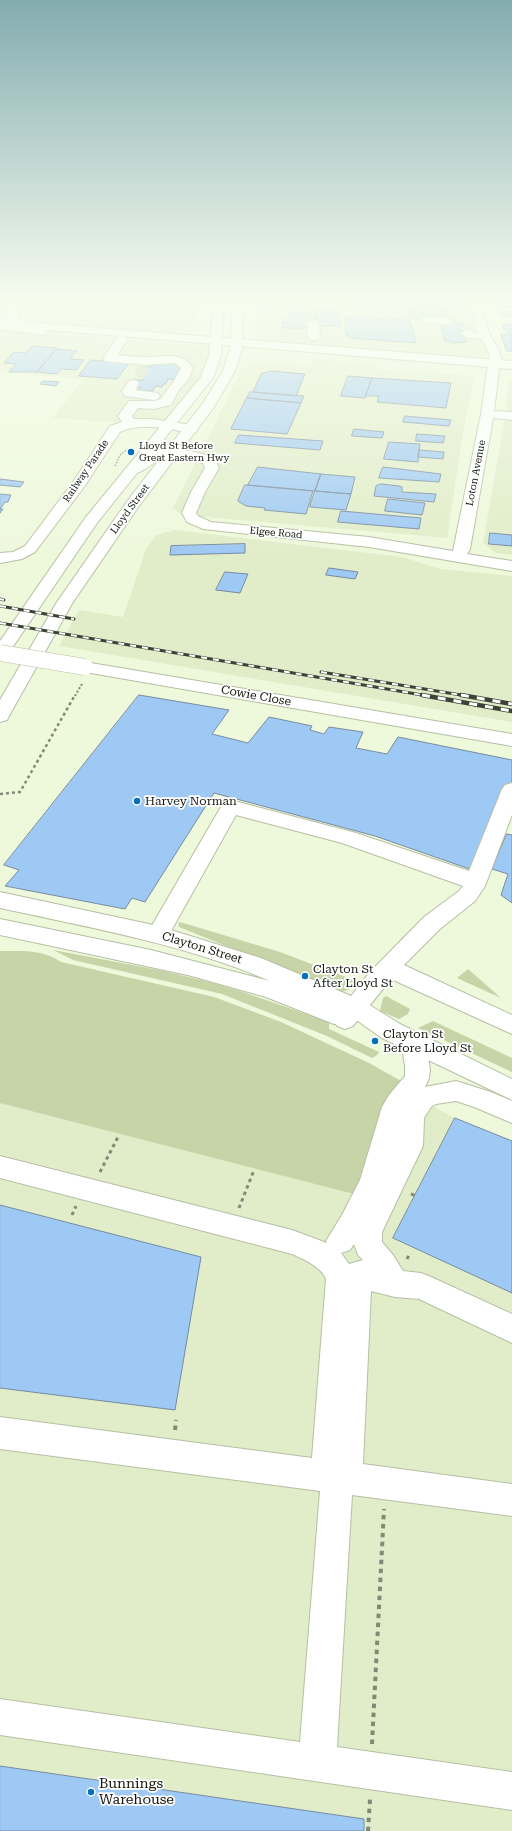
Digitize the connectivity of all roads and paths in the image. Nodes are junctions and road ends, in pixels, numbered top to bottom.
1 (134, 383) edge
2 (179, 383) edge
3 (202, 383) edge
4 (221, 383) edge
5 (491, 383) edge
6 (170, 396) junction
7 (487, 414) junction
8 (512, 416) edge
9 (130, 424) junction
10 (166, 426) junction
11 (190, 429) junction
12 (172, 453) junction
13 (160, 468) junction
14 (130, 471) junction
15 (209, 472) junction
16 (456, 557) junction
17 (0, 558) edge
18 (512, 566) edge
19 (0, 653) edge
20 (84, 674) junction
21 (0, 716) edge
22 (512, 740) edge
23 (512, 789) edge
24 (0, 794) edge
25 (474, 886) junction
26 (0, 900) edge
27 (0, 927) edge
28 (158, 934) junction
29 (44, 936) junction
30 (0, 939) edge
31 (388, 968) junction
32 (350, 1014) junction
33 (512, 1025) edge
34 (414, 1043) junction
35 (512, 1090) edge
36 (512, 1113) edge
37 (0, 1167) edge
38 (410, 1253) dead end
39 (351, 1257) junction
40 (395, 1284) junction
41 (512, 1329) edge
42 (0, 1433) edge
43 (336, 1478) junction
44 (512, 1500) edge
45 (384, 1506) dead end
46 (0, 1717) edge
47 (317, 1762) junction
48 (371, 1770) junction
49 (512, 1791) edge
50 (368, 1831) edge

1 - 6 main road
2 - 6 main road
3 - 10 main road, Lloyd Street
4 - 11 main road, Lloyd Street
5 - 7 main road, Loton Avenue
6 - 9 main road
7 - 8 main road
7 - 16 main road, Loton Avenue
9 - 10 main road, Railway Parade
9 - 17 main road, Railway Parade
10 - 11 main road, Railway Parade
10 - 14 main road, Lloyd Street
11 - 12 main road, Lloyd Street
12 - 13 main road, Lloyd Street
12 - 14 main road
12 - 15 main road
13 - 15 main road
13 - 21 main road, Lloyd Street
14 - 19 main road, Lloyd Street
15 - 16 main road, Elgee Road
16 - 18 main road, Elgee Road
19 - 20 main road, Cowie Close, bridge
20 - 22 main road, Cowie Close
20 - 24 path
23 - 25 main road
25 - 28 main road
25 - 31 main road
26 - 28 main road, Clayton Street
27 - 29 main road, Clayton Street
28 - 32 main road, Clayton Street
29 - 30 main road
29 - 32 main road, Clayton Street
31 - 32 main road
31 - 33 main road
32 - 34 main road, Clayton Street
34 - 35 main road, Clayton Street
34 - 39 main road
36 - 39 main road
37 - 39 main road
38 - 40 path
39 - 40 main road
39 - 43 main road
40 - 41 main road
42 - 43 main road
43 - 44 main road
43 - 47 main road
45 - 48 path
46 - 47 main road
47 - 48 main road
48 - 49 main road
48 - 50 path

